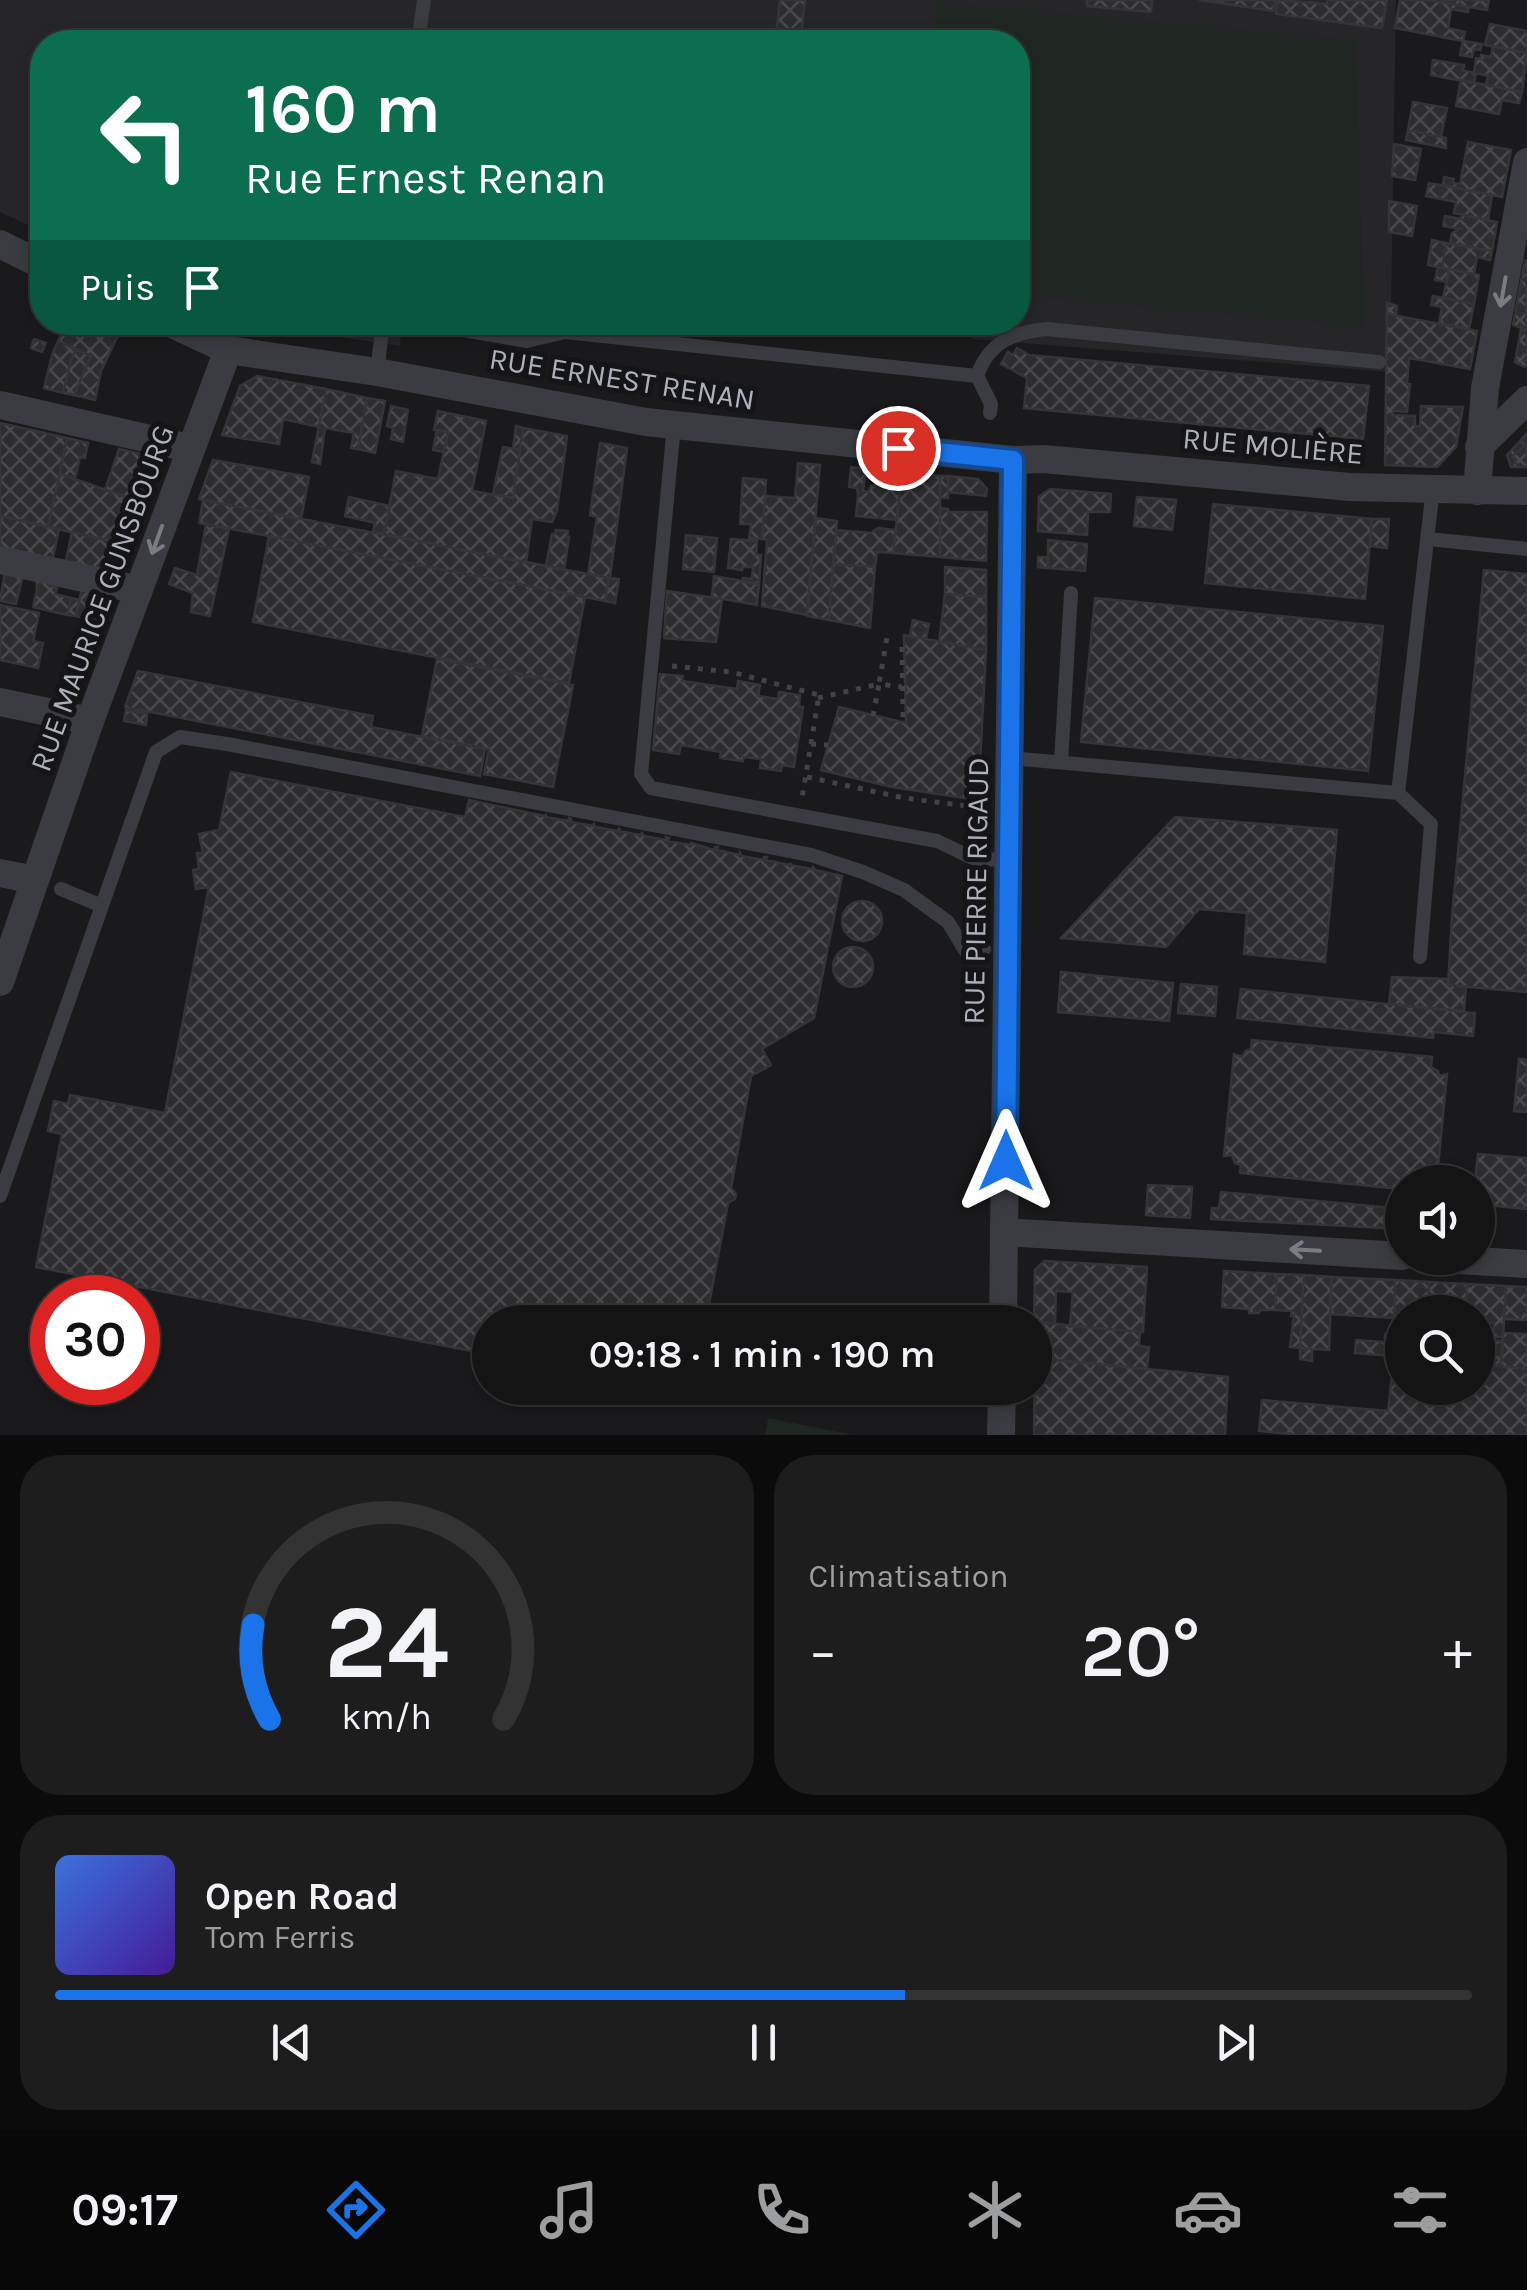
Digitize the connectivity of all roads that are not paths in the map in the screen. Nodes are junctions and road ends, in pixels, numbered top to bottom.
1 (424, 0) edge
2 (420, 30) edge
3 (1527, 162) edge
4 (0, 244) edge
5 (30, 258) edge
6 (1030, 331) edge
7 (196, 335) edge
8 (381, 335) edge
9 (476, 335) edge
10 (552, 335) edge
11 (593, 335) edge
12 (1018, 335) edge
13 (228, 350) junction
14 (1379, 362) dead end
15 (377, 372) junction
16 (977, 376) junction
17 (1527, 400) edge
18 (0, 405) edge
19 (990, 413) dead end
20 (674, 425) junction
21 (1480, 447) junction
22 (190, 448) junction
23 (1013, 460) junction
24 (1433, 488) junction
25 (1477, 491) junction
26 (1527, 491) edge
27 (1428, 539) junction
28 (1527, 549) edge
29 (0, 560) edge
30 (139, 590) junction
31 (1071, 593) dead end
32 (0, 702) edge
33 (90, 720) junction
34 (1010, 758) junction
35 (1061, 762) junction
36 (1398, 794) junction
37 (1008, 859) junction
38 (0, 873) edge
39 (48, 884) junction
40 (102, 906) junction
41 (984, 949) dead end
42 (1420, 957) dead end
43 (0, 982) edge
44 (5, 1167) edge
45 (0, 1196) edge
46 (1005, 1232) junction
47 (1385, 1255) edge
48 (1495, 1262) edge
49 (1527, 1264) edge
50 (1003, 1305) edge
51 (1002, 1405) edge
52 (1001, 1435) edge

1 - 2 lane
3 -> 21 street
4 - 5 street
6 - 14 lane
7 - 13 street, RUE ERNEST RENAN
8 - 15 lane
9 - 10 lane
11 - 16 lane
12 - 16 lane
13 - 15 street, RUE ERNEST RENAN
13 - 22 street, RUE MAURICE GUNSBOURG
15 - 20 street, RUE ERNEST RENAN
16 - 19 lane
17 - 21 street
18 - 22 street
20 - 23 street, RUE ERNEST RENAN
20 - 37 lane
21 - 25 street
22 -> 30 street, RUE MAURICE GUNSBOURG
23 - 24 street, RUE MOLIÈRE
23 - 34 street, RUE PIERRE RIGAUD
24 - 25 street, RUE MOLIÈRE
24 - 27 lane
25 - 26 street, RUE MOLIÈRE
27 - 28 lane
27 - 36 lane
29 - 30 street
30 - 33 street, RUE MAURICE GUNSBOURG
31 - 35 lane
32 - 33 street
33 - 39 street, RUE MAURICE GUNSBOURG
34 - 35 lane
34 - 37 street, RUE PIERRE RIGAUD
35 - 36 lane
36 - 42 lane
37 - 46 street, RUE PIERRE RIGAUD
38 - 39 street
39 - 40 lane
39 - 43 street, RUE MAURICE GUNSBOURG
40 - 41 lane
40 - 44 lane
44 - 45 lane
47 -> 46 street
46 - 50 street, RUE PIERRE RIGAUD
48 - 49 street
51 - 52 street

